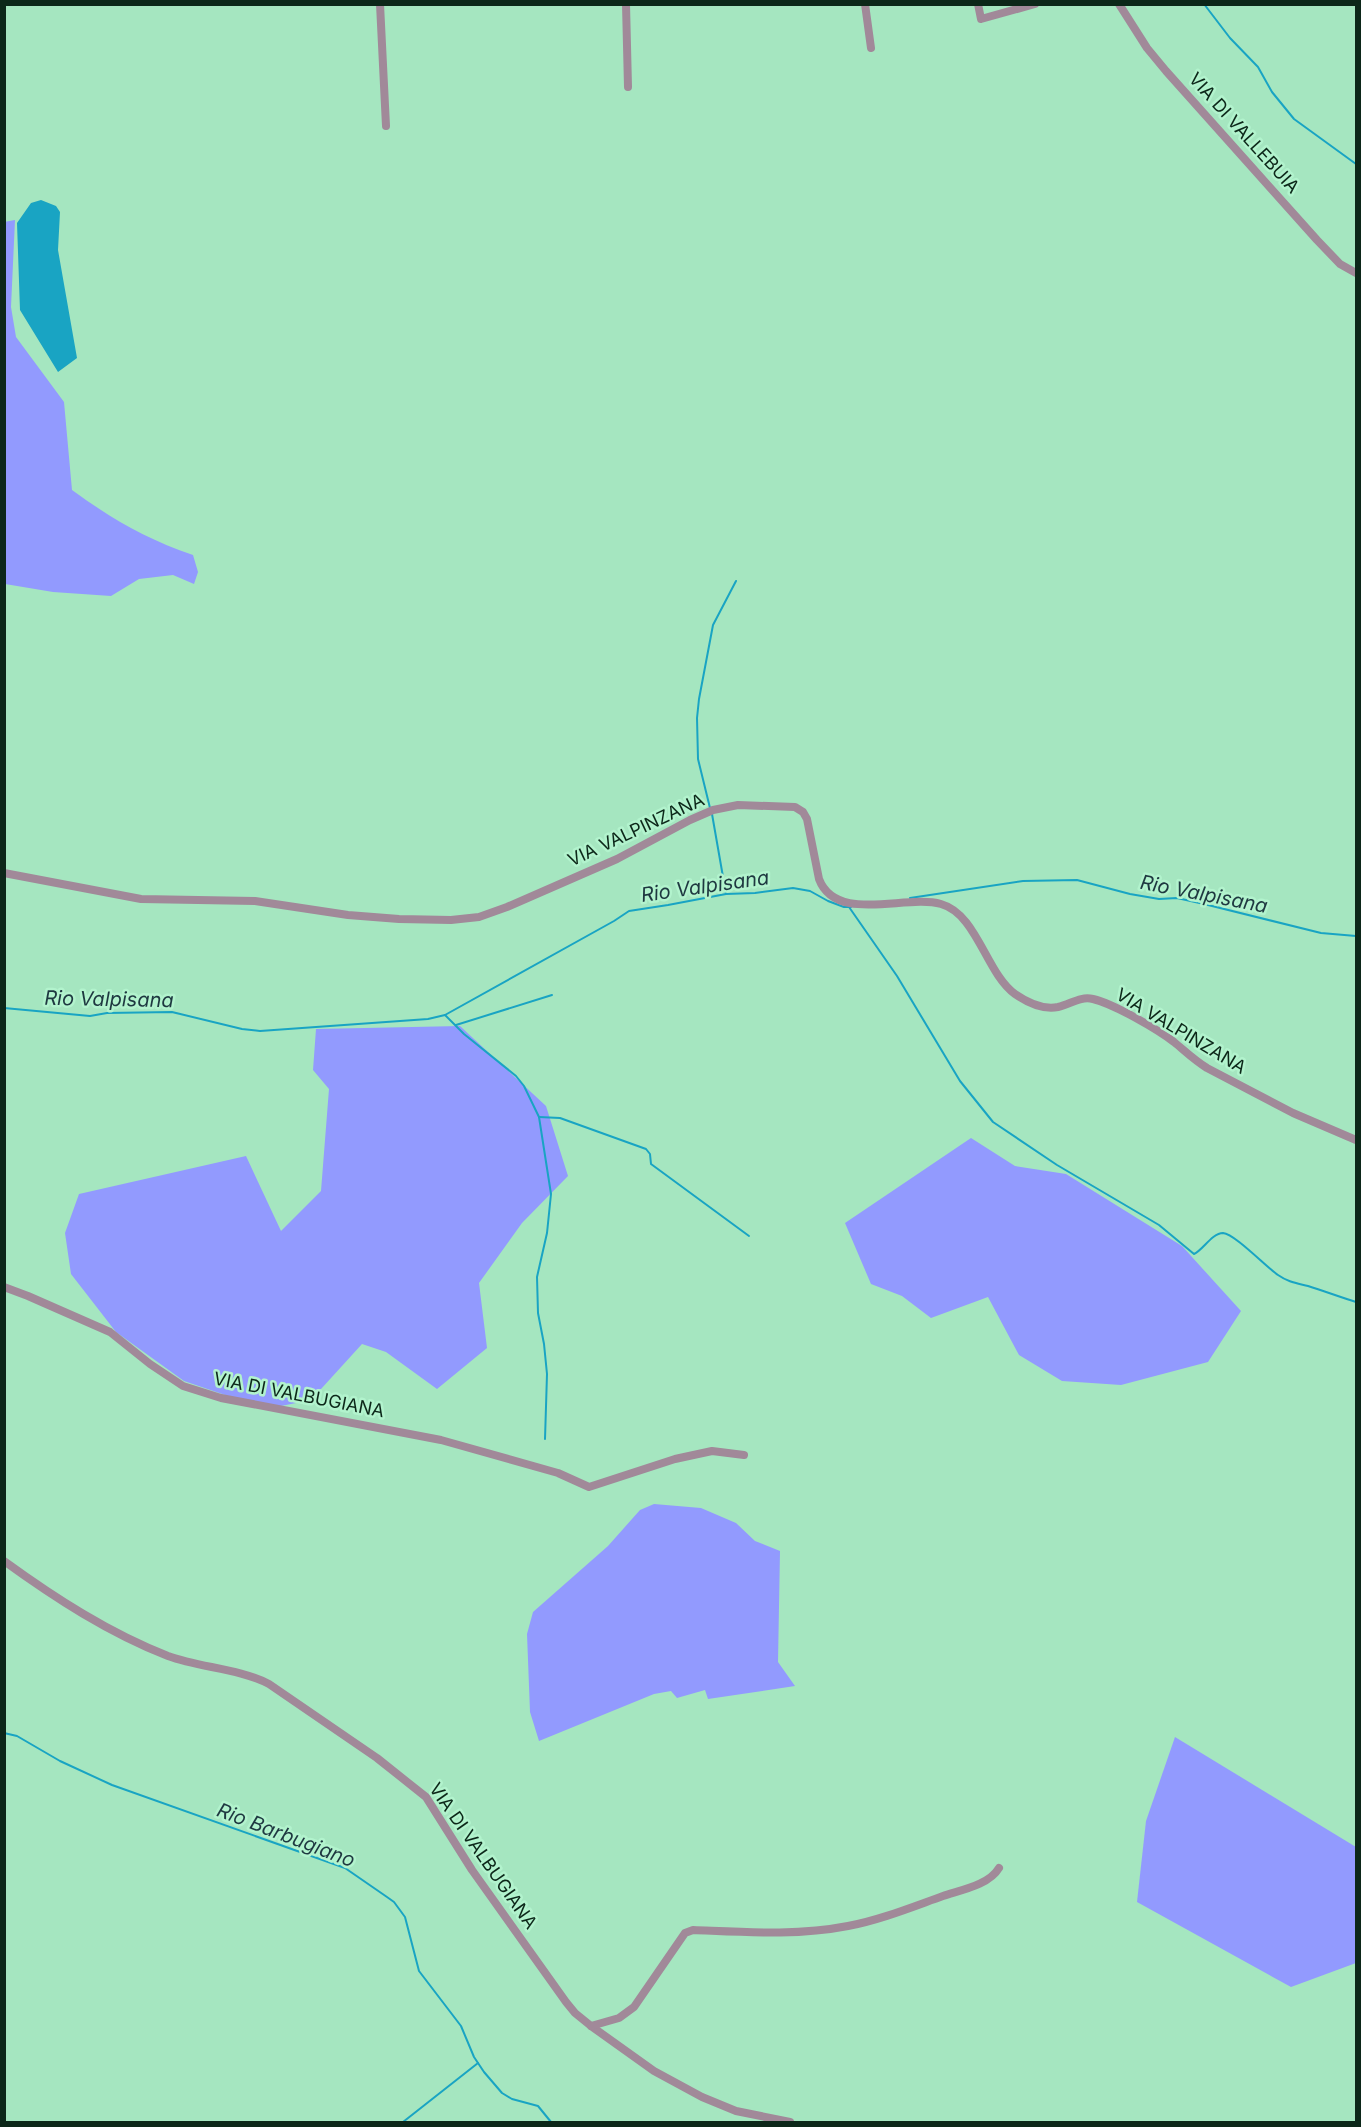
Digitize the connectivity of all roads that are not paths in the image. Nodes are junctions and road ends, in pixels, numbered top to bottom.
1 (380, 4) edge
2 (626, 4) edge
3 (865, 4) edge
4 (978, 4) edge
5 (1035, 4) edge
6 (1119, 4) edge
7 (871, 48) dead end
8 (628, 87) dead end
9 (386, 126) dead end
10 (1356, 273) edge
11 (4, 873) edge
12 (1356, 1140) edge
13 (4, 1287) edge
14 (744, 1455) dead end
15 (4, 1561) edge
16 (999, 1868) dead end
17 (591, 2026) junction
18 (790, 2122) edge

1 - 9 street
2 - 8 street
3 - 7 street
4 - 5 street
6 - 10 street, VIA DI VALLEBUIA
11 - 12 street, VIA VALPINZANA
13 - 14 street, VIA DI VALBUGIANA
15 - 17 street, VIA DI VALBUGIANA
16 - 17 street
17 - 18 street, VIA DI VALBUGIANA

